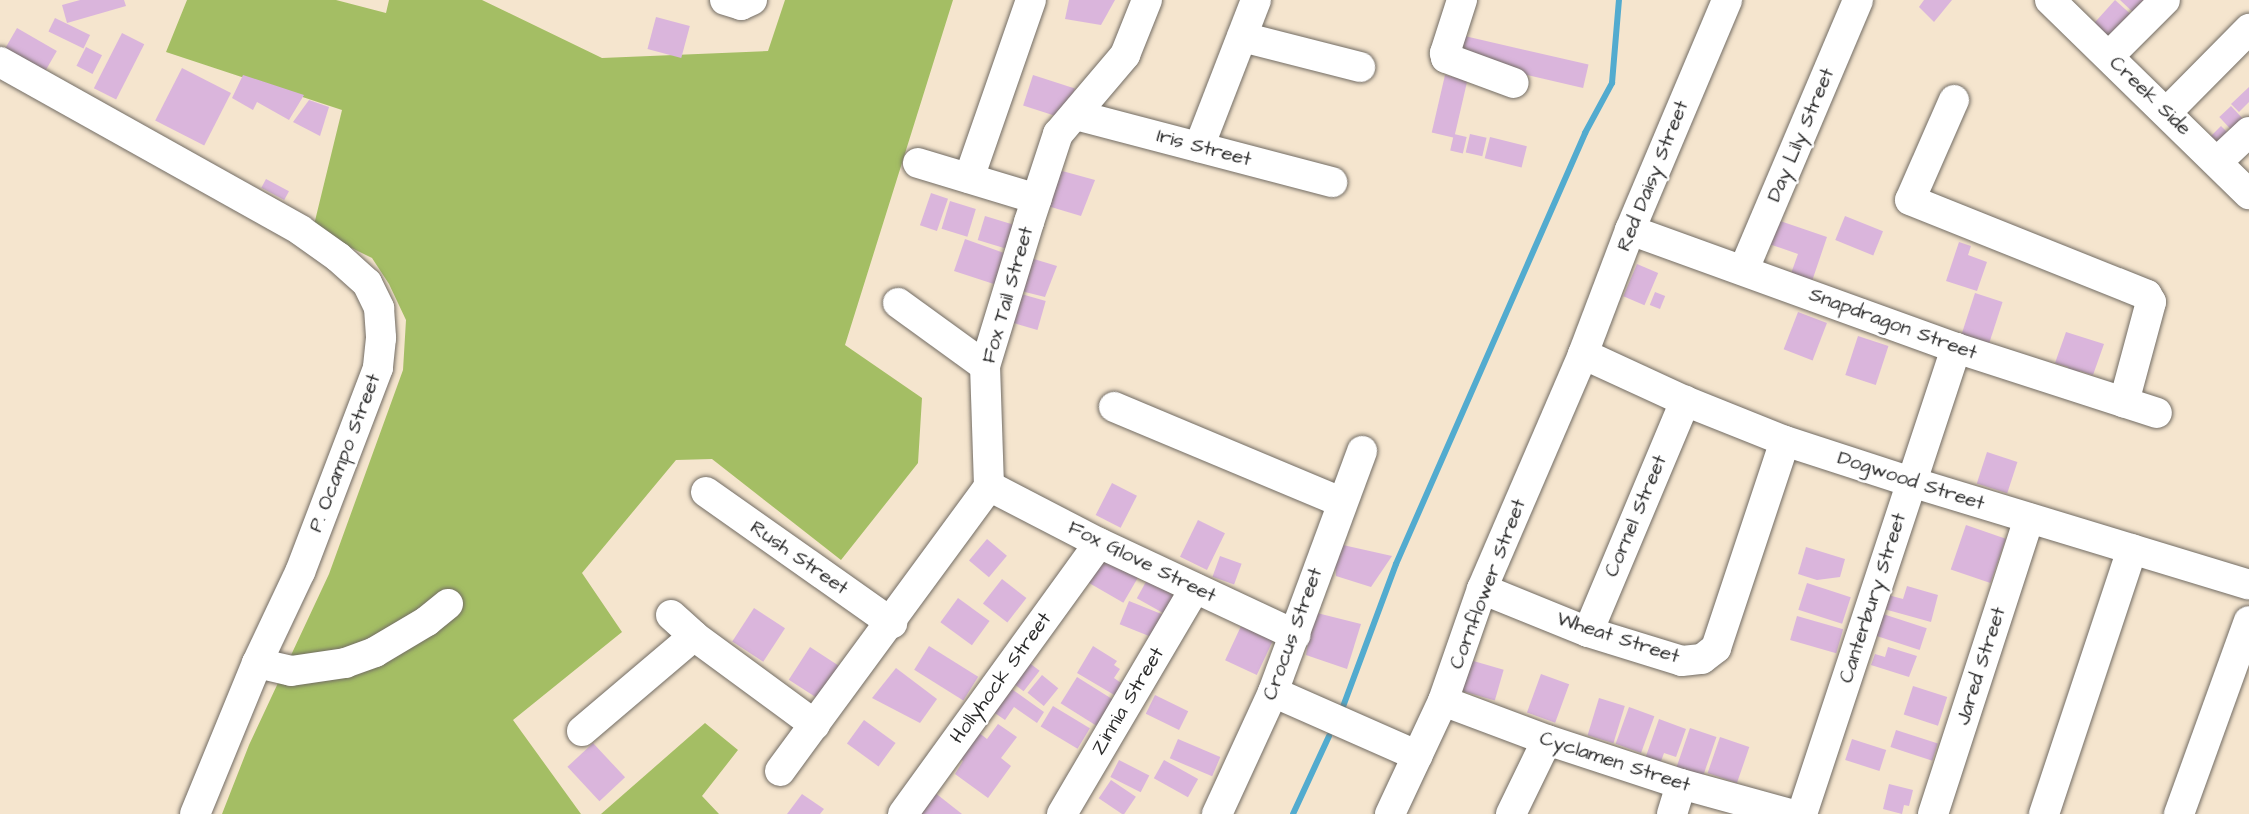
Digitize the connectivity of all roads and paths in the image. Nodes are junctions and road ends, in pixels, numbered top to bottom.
1 (1031, 0) edge
2 (1147, 0) edge
3 (1256, 0) edge
4 (1462, 0) edge
5 (1727, 0) edge
6 (1858, 0) edge
7 (2050, 0) edge
8 (2165, 0) edge
9 (2249, 29) edge
10 (1242, 37) junction
11 (2109, 56) junction
12 (0, 62) edge
13 (1360, 68) dead end
14 (1514, 83) dead end
15 (1954, 100) dead end
16 (2167, 112) junction
17 (1076, 115) junction
18 (2249, 132) edge
19 (1199, 147) junction
20 (2217, 162) junction
21 (918, 163) dead end
22 (969, 178) junction
23 (1332, 182) dead end
24 (2249, 194) edge
25 (1036, 199) junction
26 (1630, 230) junction
27 (1744, 269) junction
28 (898, 303) dead end
29 (1956, 348) junction
30 (1583, 354) junction
31 (986, 366) junction
32 (1685, 401) junction
33 (2124, 402) junction
34 (1114, 407) dead end
35 (2157, 413) dead end
36 (1785, 441) junction
37 (1362, 450) dead end
38 (1911, 482) junction
39 (989, 486) junction
40 (706, 492) dead end
41 (1341, 502) junction
42 (2029, 518) junction
43 (1099, 543) junction
44 (2132, 549) junction
45 (2249, 585) edge
46 (1195, 588) junction
47 (1482, 589) junction
48 (448, 604) dead end
49 (671, 615) dead end
50 (2249, 621) edge
51 (892, 623) junction
52 (1588, 632) junction
53 (1295, 635) junction
54 (694, 636) junction
55 (257, 663) junction
56 (1273, 692) junction
57 (1443, 701) junction
58 (815, 725) junction
59 (582, 731) dead end
60 (1547, 740) junction
61 (1418, 756) junction
62 (780, 771) dead end
63 (1682, 784) junction
64 (195, 814) edge
65 (903, 814) edge
66 (1062, 814) edge
67 (1217, 814) edge
68 (1390, 814) edge
69 (1511, 814) edge
70 (1672, 814) edge
71 (1790, 814) edge
72 (1802, 814) edge
73 (1934, 814) edge
74 (2044, 814) edge
75 (2179, 814) edge

1 - 22 street
2 - 17 street, Fox Tail Street
3 - 10 street
4 - 14 street
5 - 26 street, Red Daisy Street
6 - 27 street, Day Lily Street
7 - 11 street, Creek Side
8 - 11 street
9 - 16 street
10 - 13 street
10 - 19 street
11 - 16 street, Creek Side
12 - 55 street, P. Ocampo Street
15 - 33 street
16 - 20 street, Creek Side
17 - 19 street, Iris Street
17 - 25 street, Fox Tail Street
18 - 20 street
19 - 23 street, Iris Street
20 - 24 street, Creek Side
21 - 22 street
22 - 25 street
25 - 31 street, Fox Tail Street
26 - 27 street, Snapdragon Street
26 - 30 street, Red Daisy Street
27 - 29 street, Snapdragon Street
28 - 31 street
29 - 33 street, Snapdragon Street
29 - 38 street, Canterbury Street
30 - 32 street, Dogwood Street
30 - 47 street, Cornflower Street
31 - 39 street, Fox Tail Street
32 - 36 street, Dogwood Street
32 - 52 street, Cornel Street
33 - 35 street, Snapdragon Street
34 - 41 street
36 - 38 street, Dogwood Street
36 - 52 street, Wheat Street
37 - 41 street, Crocus Street
38 - 42 street, Dogwood Street
38 - 72 street, Canterbury Street
39 - 43 street, Fox Glove Street
39 - 51 street
40 - 51 street, Rush Street
41 - 53 street, Crocus Street
42 - 44 street, Dogwood Street
42 - 73 street, Jared Street
43 - 46 street, Fox Glove Street
43 - 65 street, Hollyhock Street
44 - 45 street, Dogwood Street
44 - 74 street
46 - 53 street, Fox Glove Street
46 - 66 street, Zinnia Street
47 - 52 street, Wheat Street
47 - 57 street, Cornflower Street
48 - 55 street
49 - 54 street
50 - 75 street
51 - 58 street
53 - 56 street, Crocus Street
54 - 58 street
54 - 59 street
55 - 64 street, P. Ocampo Street
56 - 61 street
56 - 67 street, Crocus Street
57 - 60 street, Cyclamen Street
57 - 61 street, Cornflower Street
58 - 62 street
60 - 63 street, Cyclamen Street
60 - 69 street
61 - 68 street, Cornflower Street
63 - 70 street
63 - 71 street, Cyclamen Street

